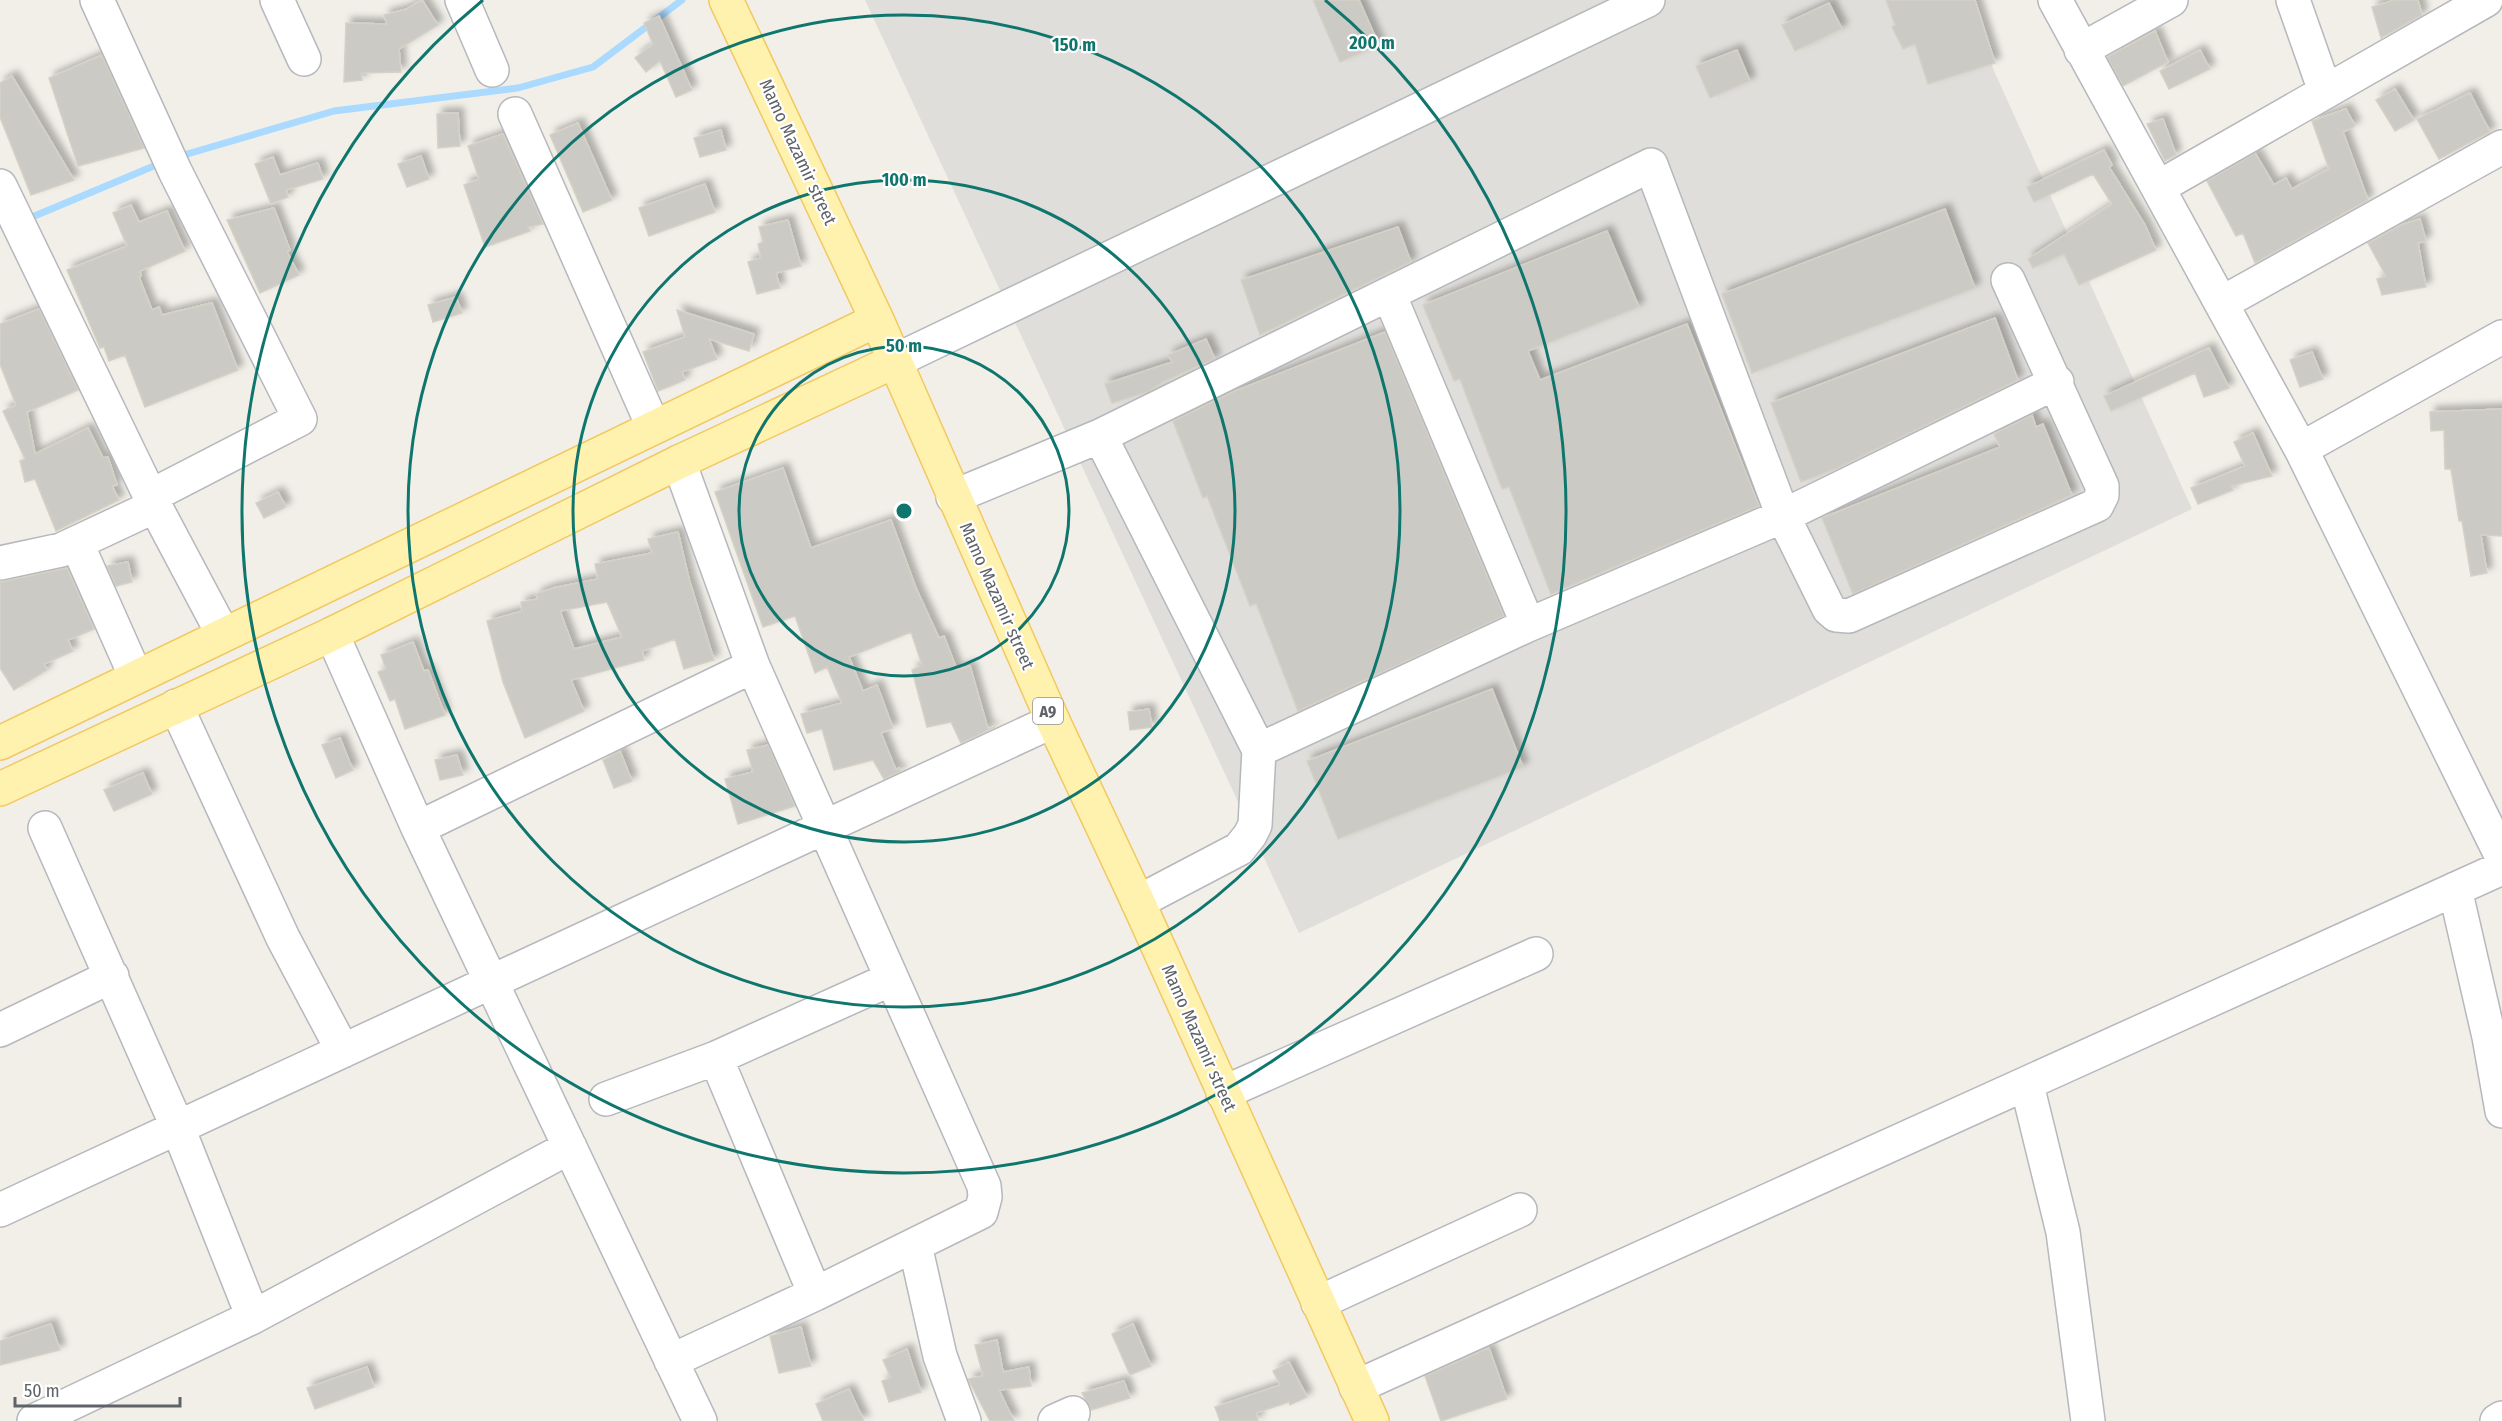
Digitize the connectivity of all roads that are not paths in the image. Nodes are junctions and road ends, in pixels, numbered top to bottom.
1 (97, 0) edge
2 (277, 0) edge
3 (462, 0) edge
4 (1648, 0) edge
5 (2055, 0) edge
6 (2171, 0) edge
7 (2293, 0) edge
8 (2486, 0) edge
9 (731, 2) edge
10 (2439, 12) edge
11 (2081, 50) junction
12 (304, 59) dead end
13 (492, 70) dead end
14 (2325, 91) junction
15 (515, 114) dead end
16 (2502, 147) edge
17 (2159, 187) junction
18 (12, 210) edge
19 (2008, 280) dead end
20 (1389, 294) junction
21 (2222, 303) junction
22 (877, 320) junction
23 (2502, 337) edge
24 (895, 361) junction
25 (2057, 382) junction
26 (653, 426) junction
27 (1100, 436) junction
28 (2301, 449) junction
29 (679, 462) junction
30 (953, 497) junction
31 (153, 501) junction
32 (1783, 516) junction
33 (77, 544) junction
34 (0, 562) edge
35 (1528, 625) junction
36 (223, 634) junction
37 (332, 634) junction
38 (753, 666) junction
39 (136, 676) junction
40 (176, 706) junction
41 (1053, 721) junction
42 (0, 743) edge
43 (1259, 750) junction
44 (0, 789) edge
45 (824, 827) junction
46 (45, 828) dead end
47 (418, 828) junction
48 (2502, 857) edge
49 (2502, 868) edge
50 (2455, 889) junction
51 (1138, 902) junction
52 (1536, 954) dead end
53 (112, 976) junction
54 (891, 979) junction
55 (490, 982) junction
56 (0, 1030) edge
57 (343, 1051) junction
58 (716, 1058) junction
59 (2027, 1085) junction
60 (1223, 1093) junction
61 (606, 1099) dead end
62 (2502, 1111) edge
63 (177, 1128) junction
64 (570, 1147) junction
65 (0, 1210) edge
66 (1520, 1210) dead end
67 (915, 1245) junction
68 (815, 1294) junction
69 (1318, 1303) junction
70 (253, 1317) junction
71 (671, 1361) junction
72 (1356, 1388) junction
73 (2502, 1418) edge
74 (34, 1421) edge
75 (700, 1421) edge
76 (964, 1421) edge
77 (1372, 1421) edge
78 (2088, 1421) edge
79 (2497, 1421) edge

1 - 31 street
2 - 12 street
3 - 13 street
4 - 24 street
5 - 11 street
6 - 11 street
7 - 14 street
8 - 10 street
9 - 22 main road, Mamo Mazamir street / A9
10 - 14 street
11 - 17 street
14 - 17 street
15 - 26 street
16 - 21 street
17 - 21 street
18 - 31 street
19 - 25 street
20 - 27 street
20 - 32 street
20 - 35 street
21 - 28 street
22 - 24 main road, Mamo Mazamir street / A9
22 - 26 main road
23 - 28 street
24 - 29 main road
24 - 30 main road, Mamo Mazamir street / A9
25 - 32 street
25 - 32 street
26 - 36 main road
27 - 30 street
27 - 43 street
28 - 48 street
29 - 37 main road
29 - 38 street
30 - 41 main road, Mamo Mazamir street / A9
31 - 33 street
31 - 36 street
32 - 35 street
33 - 34 street
33 - 39 street
35 - 43 street
36 - 39 main road
37 - 40 main road
37 - 47 street
38 - 45 street
38 - 47 street
39 - 42 main road
40 - 44 main road
40 - 57 street
41 - 45 street
41 - 51 main road, Mamo Mazamir street / A9
43 - 51 street
45 - 54 street
45 - 55 street
46 - 53 street
47 - 55 street
49 - 50 street
50 - 59 street
50 - 62 street
51 - 60 main road, Mamo Mazamir street / A9
52 - 60 street
53 - 56 street
53 - 63 street
54 - 58 street
54 - 67 street
55 - 57 street
55 - 64 street
57 - 63 street
58 - 61 street
58 - 68 street
59 - 72 street
59 - 78 street
60 - 69 main road, Mamo Mazamir street / A9
63 - 65 street
63 - 70 street
64 - 70 street
64 - 71 street
66 - 69 street
67 - 68 street
67 - 76 street
68 - 71 street
69 - 72 main road, Mamo Mazamir street / A9
70 - 74 street
71 - 75 street
72 - 77 main road, Mamo Mazamir street / A9
73 - 79 street

